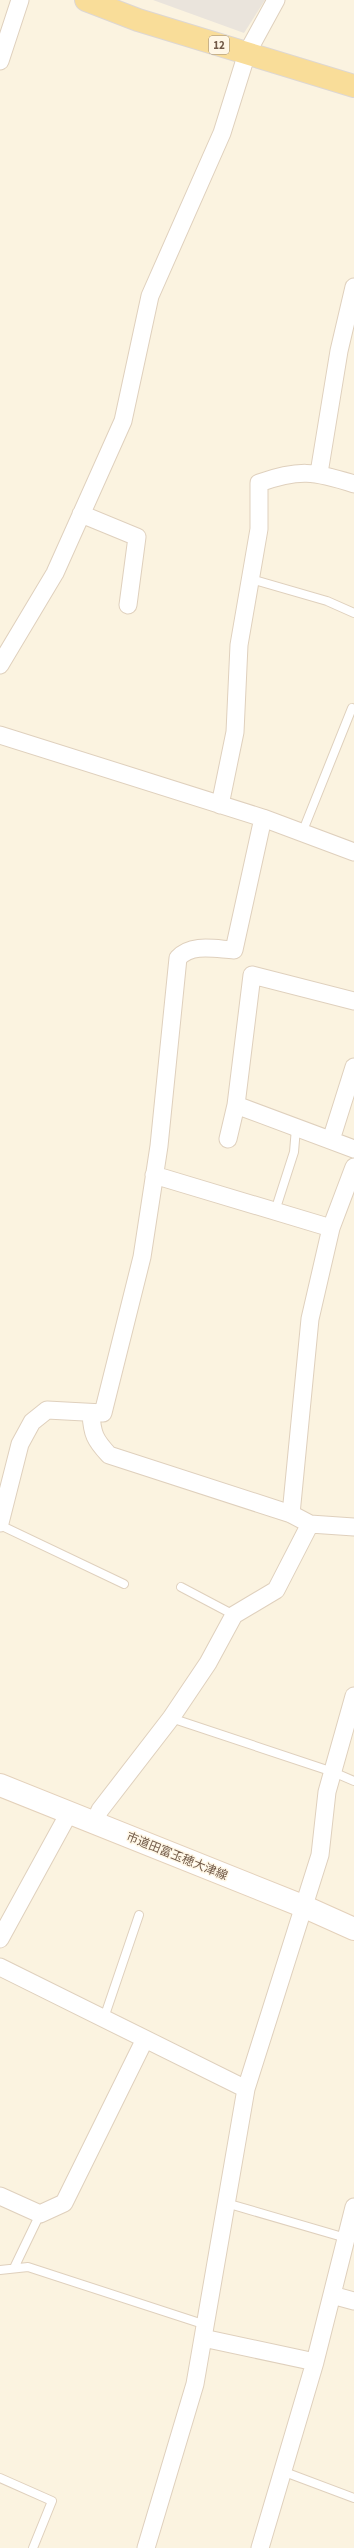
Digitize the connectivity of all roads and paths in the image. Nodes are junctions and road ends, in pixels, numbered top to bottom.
1 (20, 0) edge
2 (86, 0) edge
3 (276, 0) edge
4 (247, 53) junction
5 (0, 61) edge
6 (354, 86) edge
7 (354, 287) edge
8 (319, 473) junction
9 (354, 484) edge
10 (81, 514) junction
11 (250, 579) junction
12 (128, 605) dead end
13 (354, 613) edge
14 (0, 665) edge
15 (354, 709) edge
16 (0, 735) edge
17 (220, 805) junction
18 (263, 818) junction
19 (302, 833) junction
20 (354, 852) edge
21 (354, 1001) edge
22 (354, 1067) edge
23 (236, 1105) junction
24 (296, 1128) junction
25 (228, 1139) dead end
26 (331, 1140) junction
27 (354, 1149) edge
28 (354, 1167) edge
29 (154, 1175) junction
30 (276, 1211) junction
31 (331, 1228) junction
32 (91, 1413) junction
33 (291, 1514) junction
34 (0, 1524) edge
35 (310, 1524) junction
36 (354, 1527) edge
37 (124, 1584) dead end
38 (181, 1587) dead end
39 (234, 1615) junction
40 (354, 1696) edge
41 (172, 1718) junction
42 (333, 1772) junction
43 (354, 1782) edge
44 (0, 1785) edge
45 (69, 1813) junction
46 (94, 1823) junction
47 (305, 1907) junction
48 (139, 1915) dead end
49 (354, 1929) edge
50 (0, 1939) edge
51 (0, 1967) edge
52 (104, 2018) junction
53 (145, 2039) junction
54 (246, 2089) junction
55 (0, 2196) edge
56 (226, 2203) junction
57 (354, 2207) edge
58 (40, 2214) junction
59 (346, 2238) junction
60 (14, 2268) junction
61 (0, 2270) edge
62 (332, 2295) junction
63 (354, 2301) edge
64 (204, 2332) junction
65 (315, 2362) junction
66 (282, 2470) junction
67 (0, 2478) edge
68 (354, 2498) edge
69 (33, 2548) edge
70 (146, 2548) edge
71 (260, 2548) edge

1 - 5 street
2 - 4 main road, 12
3 - 4 street
4 - 6 main road, 12
4 - 10 street
7 - 8 street
8 - 9 street
8 - 11 street
10 - 12 street
10 - 14 street
11 - 13 lane
11 - 17 street
15 - 19 lane
16 - 17 street
17 - 18 street
18 - 19 street
18 - 29 street
19 - 20 street
21 - 23 street
22 - 26 street
23 - 24 street
23 - 25 street
24 - 26 street
24 - 30 lane
26 - 27 street
28 - 31 street
29 - 30 street
29 - 32 street
30 - 31 street
31 - 33 street
32 - 33 street
32 - 34 street
33 - 35 street
34 - 37 lane
35 - 36 street
35 - 39 street
38 - 39 lane
39 - 41 street
40 - 42 street
41 - 42 lane
41 - 46 street
42 - 43 lane
42 - 47 street
44 - 45 street, 市道田富玉穂大津線
45 - 46 street, 市道田富玉穂大津線
45 - 50 street
46 - 47 street, 市道田富玉穂大津線
47 - 49 street, 市道田富玉穂大津線
47 - 54 street
48 - 52 lane
51 - 52 street
52 - 53 street
53 - 54 street
53 - 58 street
54 - 56 street
55 - 58 street
56 - 59 lane
56 - 64 street
57 - 59 street
58 - 60 lane
59 - 62 street
60 - 61 lane
60 - 64 lane
62 - 63 street
62 - 65 street
64 - 65 street
64 - 70 street
65 - 66 street
66 - 68 lane
66 - 71 street
67 - 69 lane

